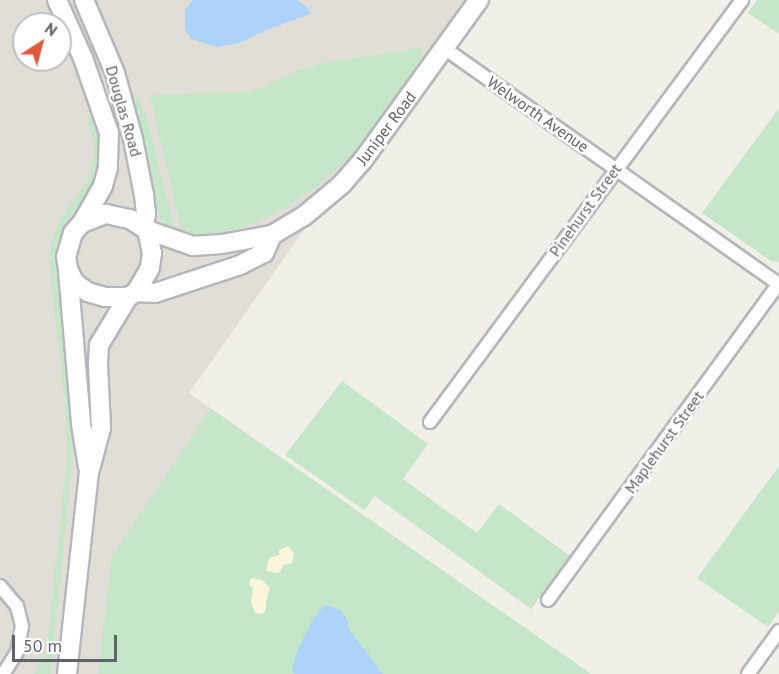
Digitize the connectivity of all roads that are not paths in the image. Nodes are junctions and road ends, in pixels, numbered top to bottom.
1 (57, 0) edge
2 (84, 0) edge
3 (479, 0) edge
4 (742, 0) edge
5 (444, 48) junction
6 (616, 169) junction
7 (82, 223) junction
8 (146, 228) junction
9 (272, 235) junction
10 (68, 269) junction
11 (779, 284) edge
12 (132, 294) junction
13 (430, 422) dead end
14 (89, 473) junction
15 (0, 586) edge
16 (548, 600) dead end
17 (779, 631) edge
18 (3, 674) edge
19 (67, 674) edge
20 (748, 674) edge

1 - 7 street, Douglas Road
2 - 8 street, Douglas Road
3 - 5 street, Juniper Road
4 - 6 street, Pinehurst Street
5 - 6 street, Welworth Avenue
5 - 9 street, Juniper Road
6 - 11 street, Welworth Avenue
6 - 13 street, Pinehurst Street
7 - 8 street
7 - 10 street
8 - 9 street, Juniper Road
8 - 12 street
9 - 12 street, Juniper Road
10 - 12 street
10 - 14 street
11 - 16 street, Maplehurst Street
12 - 14 street
14 - 19 street
15 - 18 street
17 - 20 street

